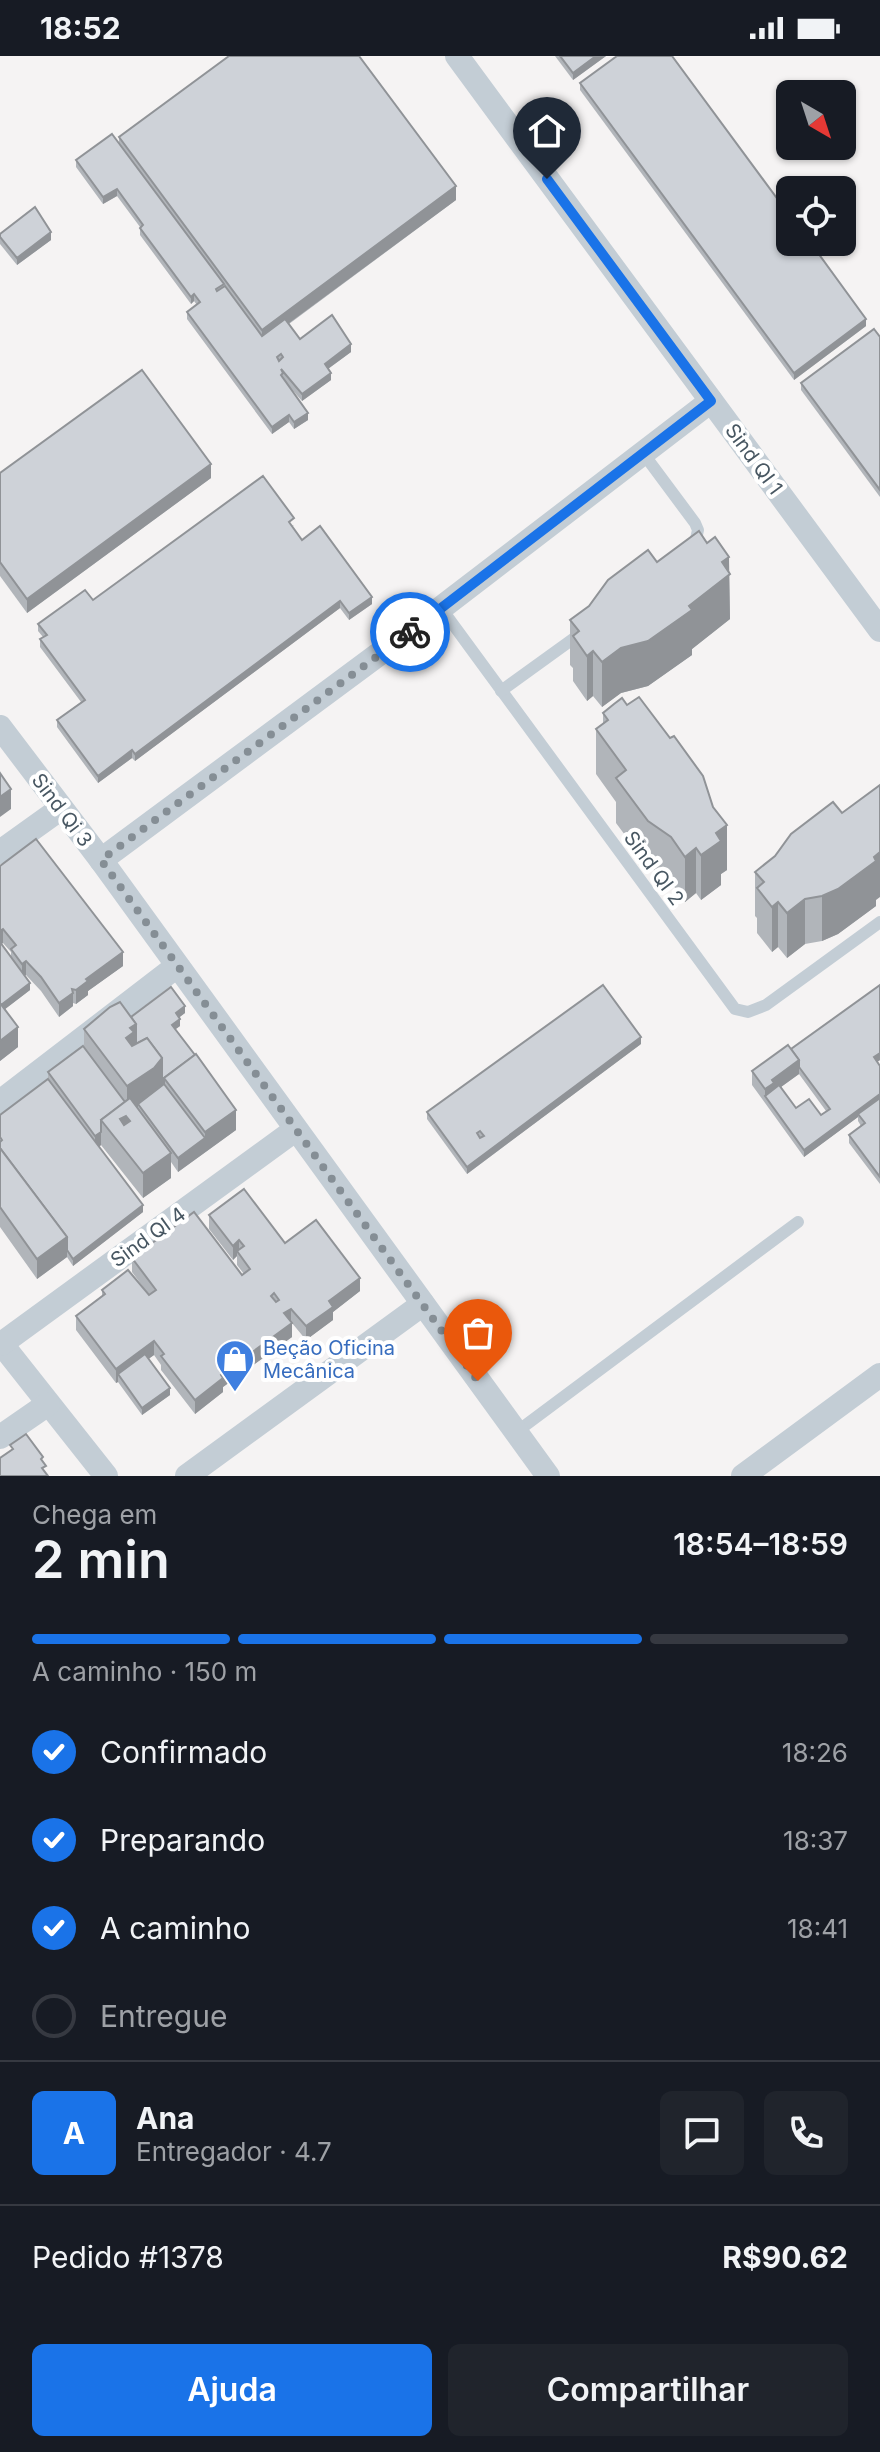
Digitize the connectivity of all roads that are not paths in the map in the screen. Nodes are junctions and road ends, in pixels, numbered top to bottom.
1 (457, 56) edge
2 (711, 401) junction
3 (643, 453) junction
4 (687, 556) edge
5 (441, 608) junction
6 (600, 619) edge
7 (880, 630) edge
8 (501, 691) junction
9 (0, 727) edge
10 (60, 809) junction
11 (0, 852) edge
12 (101, 860) junction
13 (880, 922) edge
14 (177, 966) junction
15 (0, 1102) edge
16 (295, 1130) junction
17 (798, 1222) dead end
18 (423, 1304) junction
19 (1, 1343) edge
20 (880, 1375) edge
21 (48, 1404) junction
22 (515, 1433) junction
23 (0, 1437) edge
24 (106, 1476) edge
25 (187, 1476) edge
26 (548, 1476) edge
27 (743, 1476) edge

1 - 2 street, Sind QI 1
2 - 3 street
2 - 7 street, Sind QI 1
3 - 4 lane
3 - 5 street
5 - 8 lane, Sind QI 2
5 - 12 street
6 - 8 lane
8 - 13 lane, Sind QI 2
9 - 10 street, Sind Qi 3
10 - 11 street
10 - 12 street, Sind Qi 3
12 - 14 street, Sind Qi 3
14 - 15 street
14 - 16 street, Sind Qi 3
16 - 18 street, Sind Qi 3
16 - 19 street, Sind QI 4
17 - 22 lane
18 - 22 street, Sind Qi 3
18 - 25 street
19 - 21 street, Sind QI 4
20 - 27 street
21 - 23 street
21 - 24 street, Sind QI 4
22 - 26 street, Sind Qi 3

